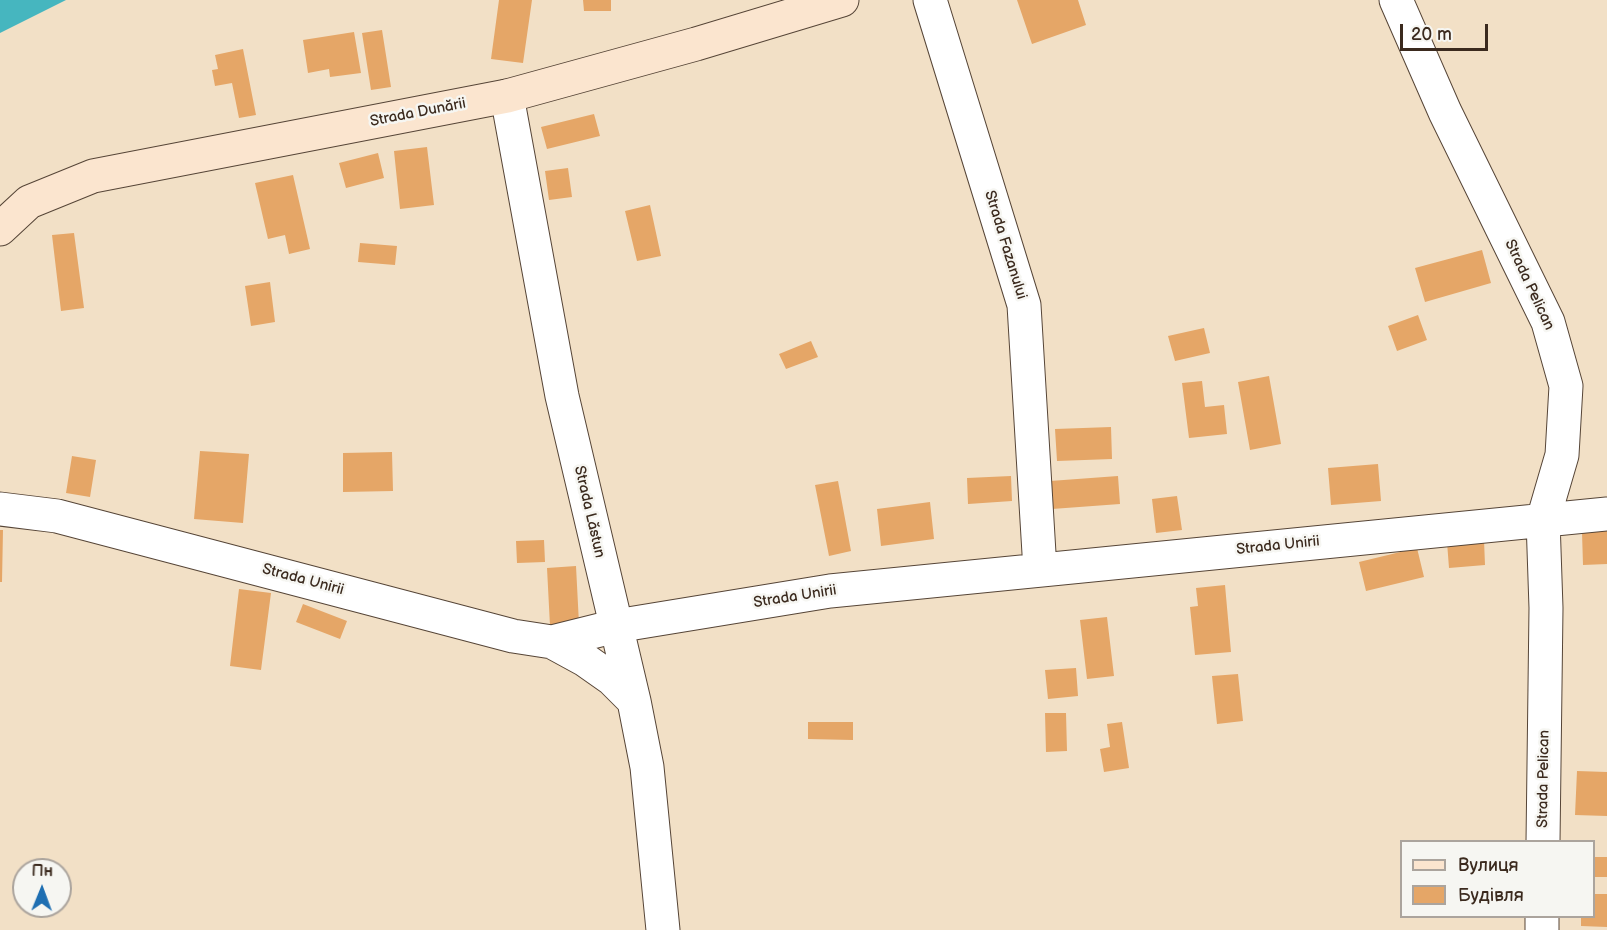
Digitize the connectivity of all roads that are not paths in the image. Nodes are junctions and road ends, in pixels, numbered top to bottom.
1 (842, 0) edge
2 (930, 0) edge
3 (1396, 0) edge
4 (507, 96) junction
5 (0, 229) edge
6 (0, 509) edge
7 (1607, 514) edge
8 (1543, 520) junction
9 (1040, 570) junction
10 (616, 626) junction
11 (552, 642) junction
12 (634, 701) junction
13 (1543, 840) edge
14 (663, 930) edge

1 - 4 main road, Strada Dunării
2 - 9 street, Strada Fazanului
3 - 8 street, Strada Pelican
4 - 5 main road, Strada Dunării
4 - 10 street, Strada Lăstun
6 - 11 street, Strada Unirii
7 - 8 street, Strada Unirii
8 - 9 street, Strada Unirii
8 - 13 street, Strada Pelican
9 - 10 street, Strada Unirii
10 - 11 street, Strada Unirii
10 - 12 street, Strada Lăstun
11 - 12 street
12 - 14 street, Strada Lăstun

